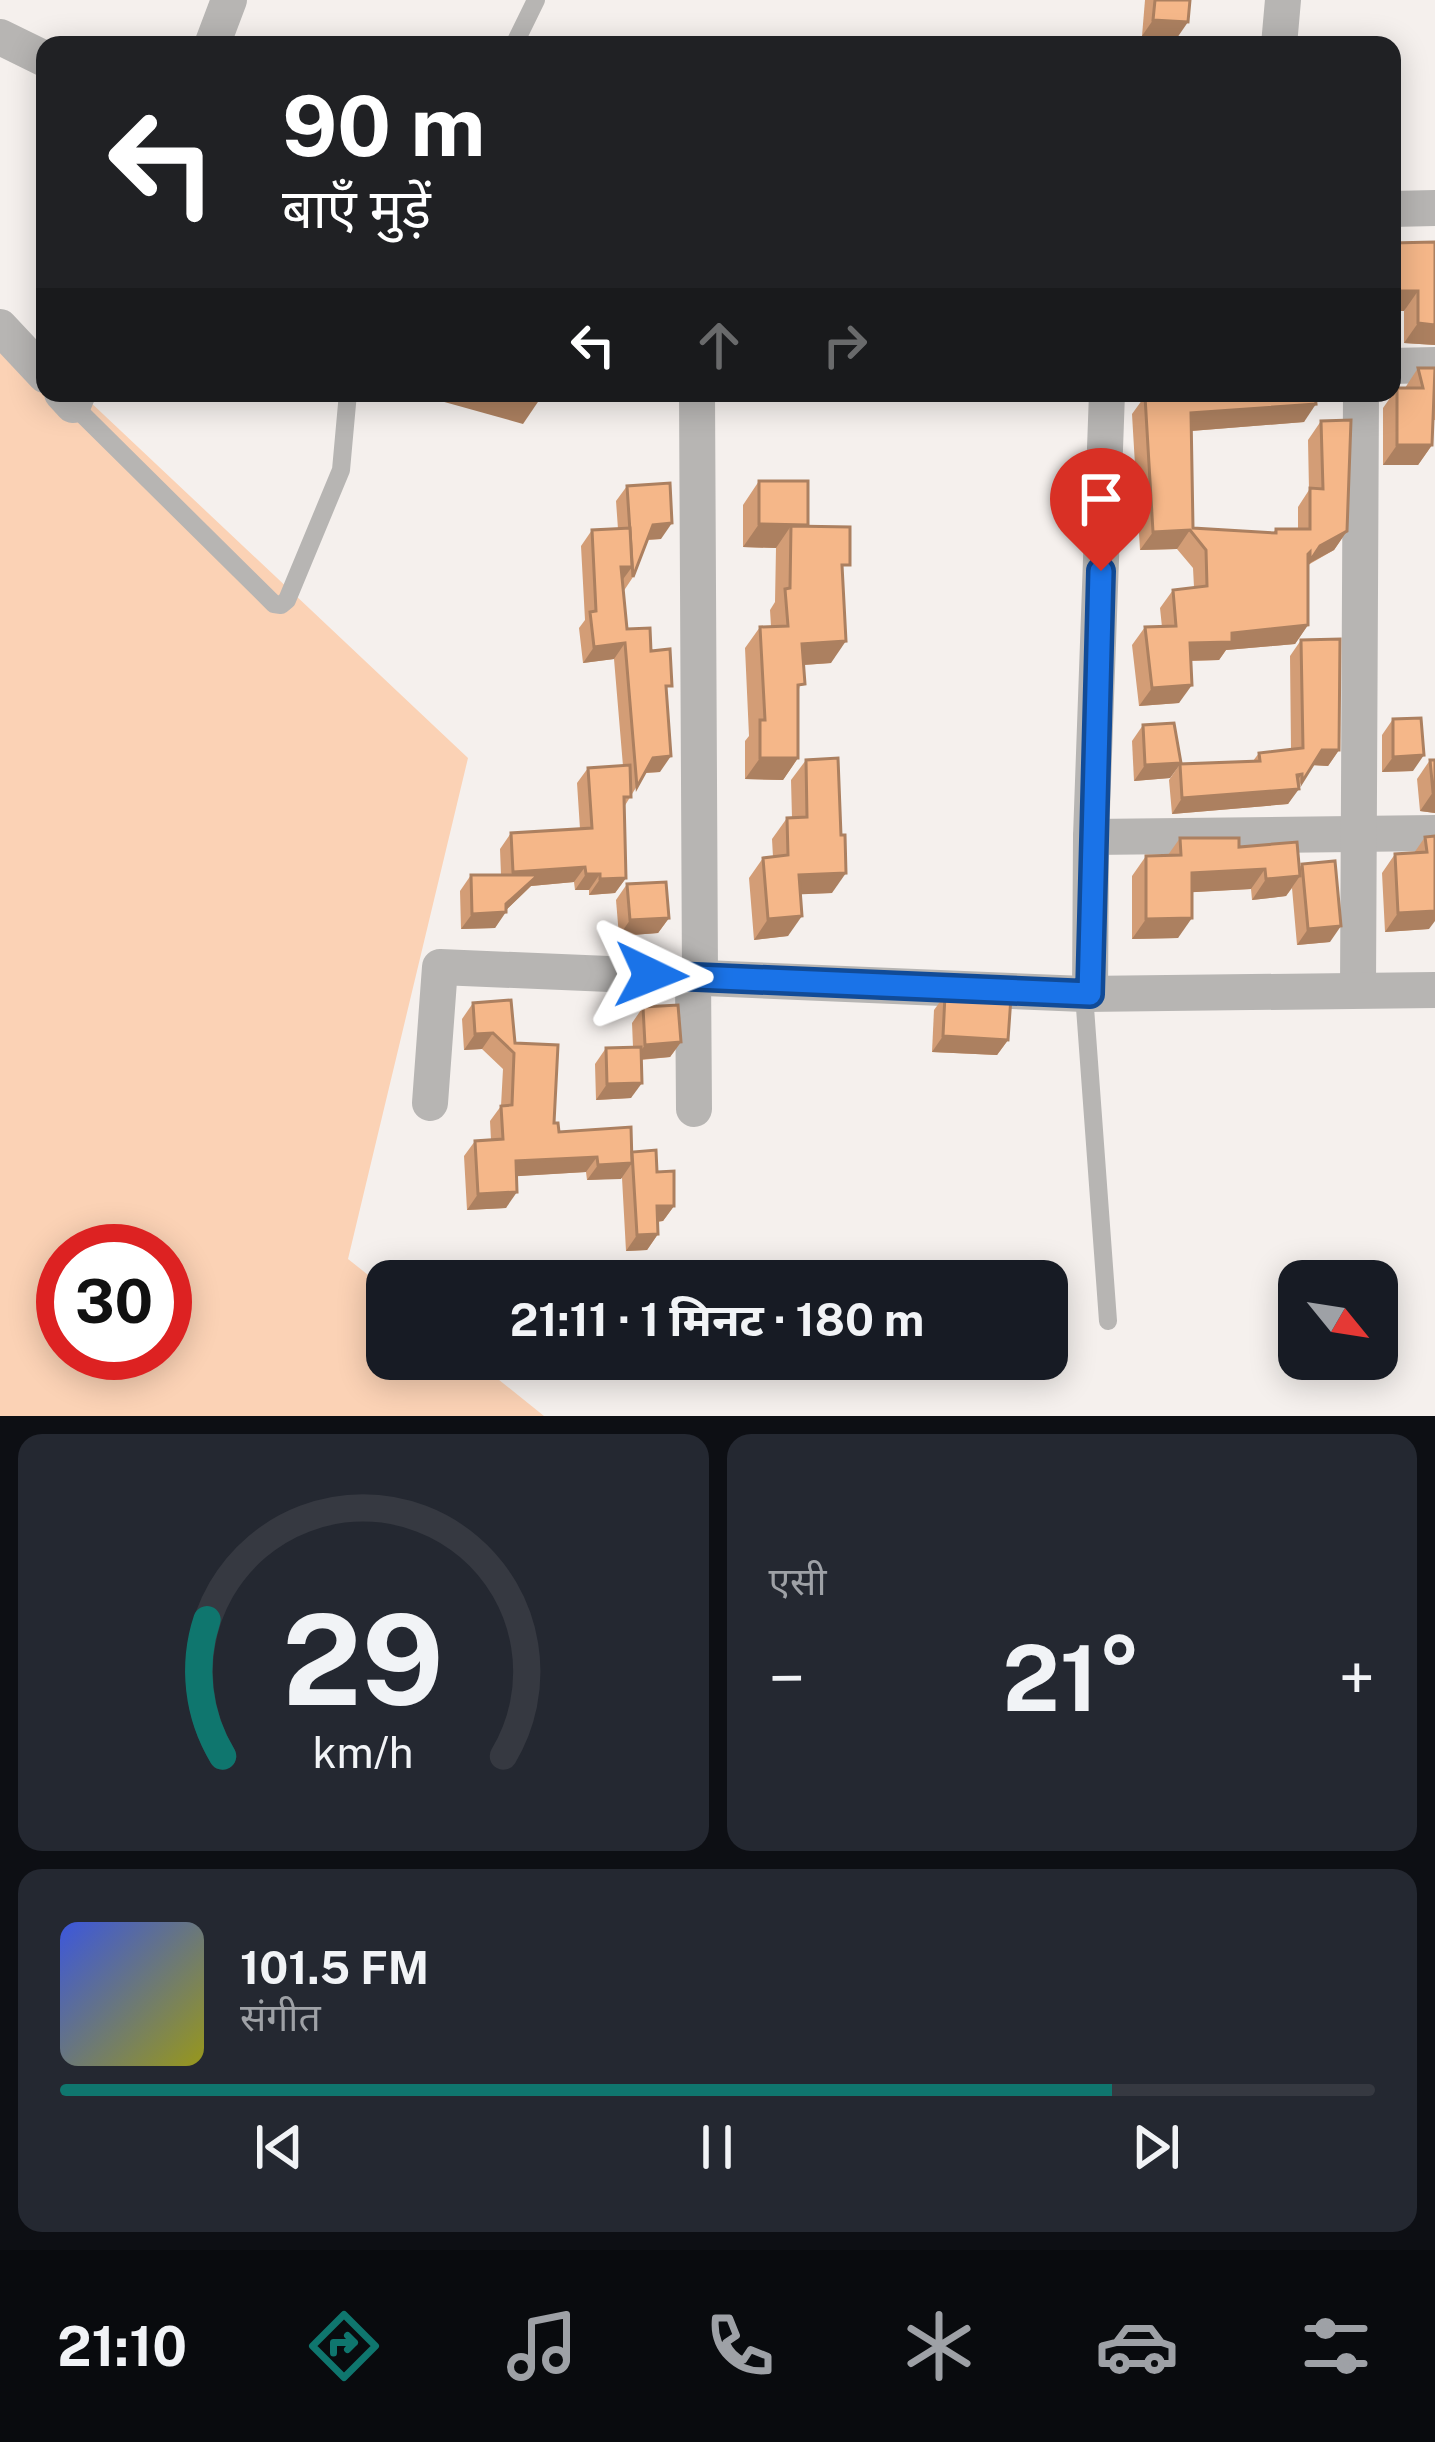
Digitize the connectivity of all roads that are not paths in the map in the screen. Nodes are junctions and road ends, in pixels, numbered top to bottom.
1 (229, 0) edge
2 (536, 0) edge
3 (1283, 0) edge
4 (215, 36) edge
5 (518, 36) edge
6 (1280, 36) edge
7 (0, 37) edge
8 (36, 54) edge
9 (1435, 208) edge
10 (1401, 209) edge
11 (0, 327) edge
12 (36, 365) edge
13 (1435, 365) edge
14 (1401, 366) edge
15 (76, 402) edge
16 (347, 402) edge
17 (697, 402) edge
18 (1108, 402) edge
19 (1360, 402) edge
20 (1435, 832) edge
21 (1357, 833) junction
22 (1091, 837) junction
23 (696, 976) junction
24 (1358, 989) junction
25 (1435, 990) edge
26 (1087, 994) junction
27 (430, 1102) dead end
28 (694, 1109) dead end
29 (1108, 1321) dead end

1 - 4 street
2 - 5 lane
3 - 6 street
7 - 8 street
9 - 10 street
11 - 12 street
13 - 14 street
15 - 16 lane
17 - 23 street
18 - 22 street
19 - 21 street
20 - 21 street
21 - 22 street
21 - 24 street
22 - 26 street
23 - 26 street
23 - 27 street
23 - 28 street
24 - 25 street
24 - 26 street
26 - 29 lane

